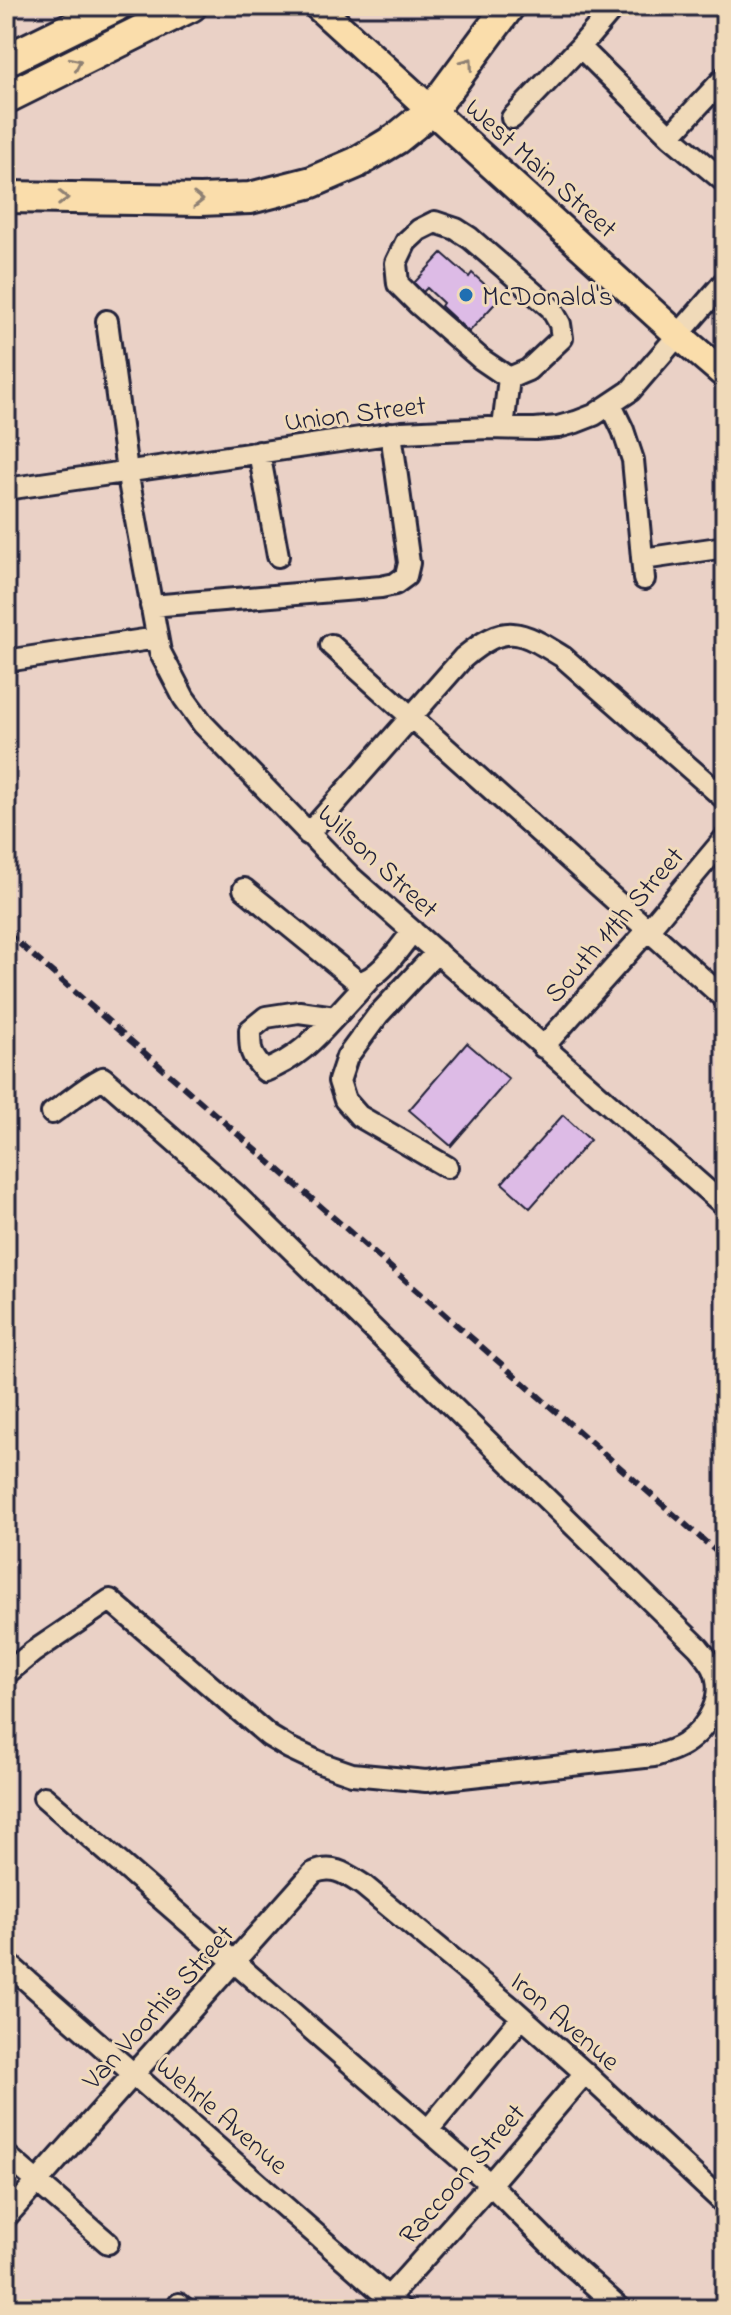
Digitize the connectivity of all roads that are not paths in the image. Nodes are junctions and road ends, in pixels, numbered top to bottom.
1 (116, 6) edge
2 (191, 6) edge
3 (317, 6) edge
4 (509, 6) edge
5 (615, 6) edge
6 (580, 47) junction
7 (6, 60) edge
8 (725, 77) edge
9 (6, 98) edge
10 (432, 110) junction
11 (512, 118) dead end
12 (670, 136) junction
13 (725, 182) edge
14 (6, 197) edge
15 (725, 281) edge
16 (107, 321) dead end
17 (677, 334) junction
18 (725, 375) edge
19 (509, 378) junction
20 (611, 405) junction
21 (503, 428) junction
22 (391, 433) junction
23 (259, 452) junction
24 (127, 471) junction
25 (6, 489) edge
26 (725, 547) edge
27 (278, 556) dead end
28 (151, 606) junction
29 (157, 638) junction
30 (331, 645) dead end
31 (6, 661) edge
32 (410, 716) junction
33 (725, 799) edge
34 (308, 834) junction
35 (725, 838) edge
36 (244, 889) dead end
37 (648, 930) junction
38 (413, 931) junction
39 (437, 952) junction
40 (368, 981) junction
41 (725, 999) edge
42 (335, 1017) dead end
43 (543, 1047) junction
44 (52, 1113) dead end
45 (447, 1167) dead end
46 (725, 1206) edge
47 (6, 1674) edge
48 (44, 1797) dead end
49 (363, 1885) joint
50 (6, 1962) edge
51 (234, 1962) junction
52 (522, 2017) junction
53 (585, 2073) junction
54 (135, 2074) junction
55 (428, 2130) junction
56 (6, 2155) edge
57 (36, 2181) junction
58 (490, 2184) junction
59 (725, 2204) edge
60 (6, 2217) edge
61 (108, 2243) dead end
62 (389, 2305) edge
63 (621, 2309) edge

1 - 7 highway
9 -> 2 highway
3 - 10 main road, West Main Street
10 -> 4 highway
5 - 6 street
6 - 11 street
6 - 12 street
8 - 12 street
14 -> 10 highway
10 - 17 main road, West Main Street
12 - 13 street
15 - 17 street, Union Street
16 - 24 street, Wilson Street
17 - 18 main road, West Main Street
17 - 20 street, Union Street
19 - 19 street
19 - 21 street
20 - 21 street, Union Street
20 - 26 street
21 - 22 street, Union Street
22 - 23 street, Union Street
22 - 28 street
23 - 24 street, Union Street
23 - 27 street
24 - 25 street, Union Street
24 - 28 street, Wilson Street
28 - 29 street, Wilson Street
29 - 31 street
29 - 34 street, Wilson Street
30 - 32 street
32 - 33 street
32 - 34 street
32 - 37 street
34 - 38 street, Wilson Street
35 - 37 street, South 11th Street
36 - 40 street
37 - 41 street
37 - 43 street, South 11th Street
38 - 39 street, Wilson Street
38 - 40 street
39 - 43 street, Wilson Street
39 - 45 street
40 - 42 street
43 - 46 street, Wilson Street
44 - 47 street
48 - 51 street
49 - 51 street, Van Voorhis Street
49 - 52 street, Iron Avenue
50 - 54 street, Wehrle Avenue
51 - 54 street, Van Voorhis Street
51 - 55 street
52 - 53 street, Iron Avenue
52 - 55 street
53 - 58 street, Raccoon Street
53 - 59 street, Iron Avenue
54 - 57 street, Van Voorhis Street
54 - 62 street, Wehrle Avenue
55 - 58 street
56 - 57 street
57 - 60 street, Van Voorhis Street
57 - 61 street
58 - 62 street, Raccoon Street
58 - 63 street

